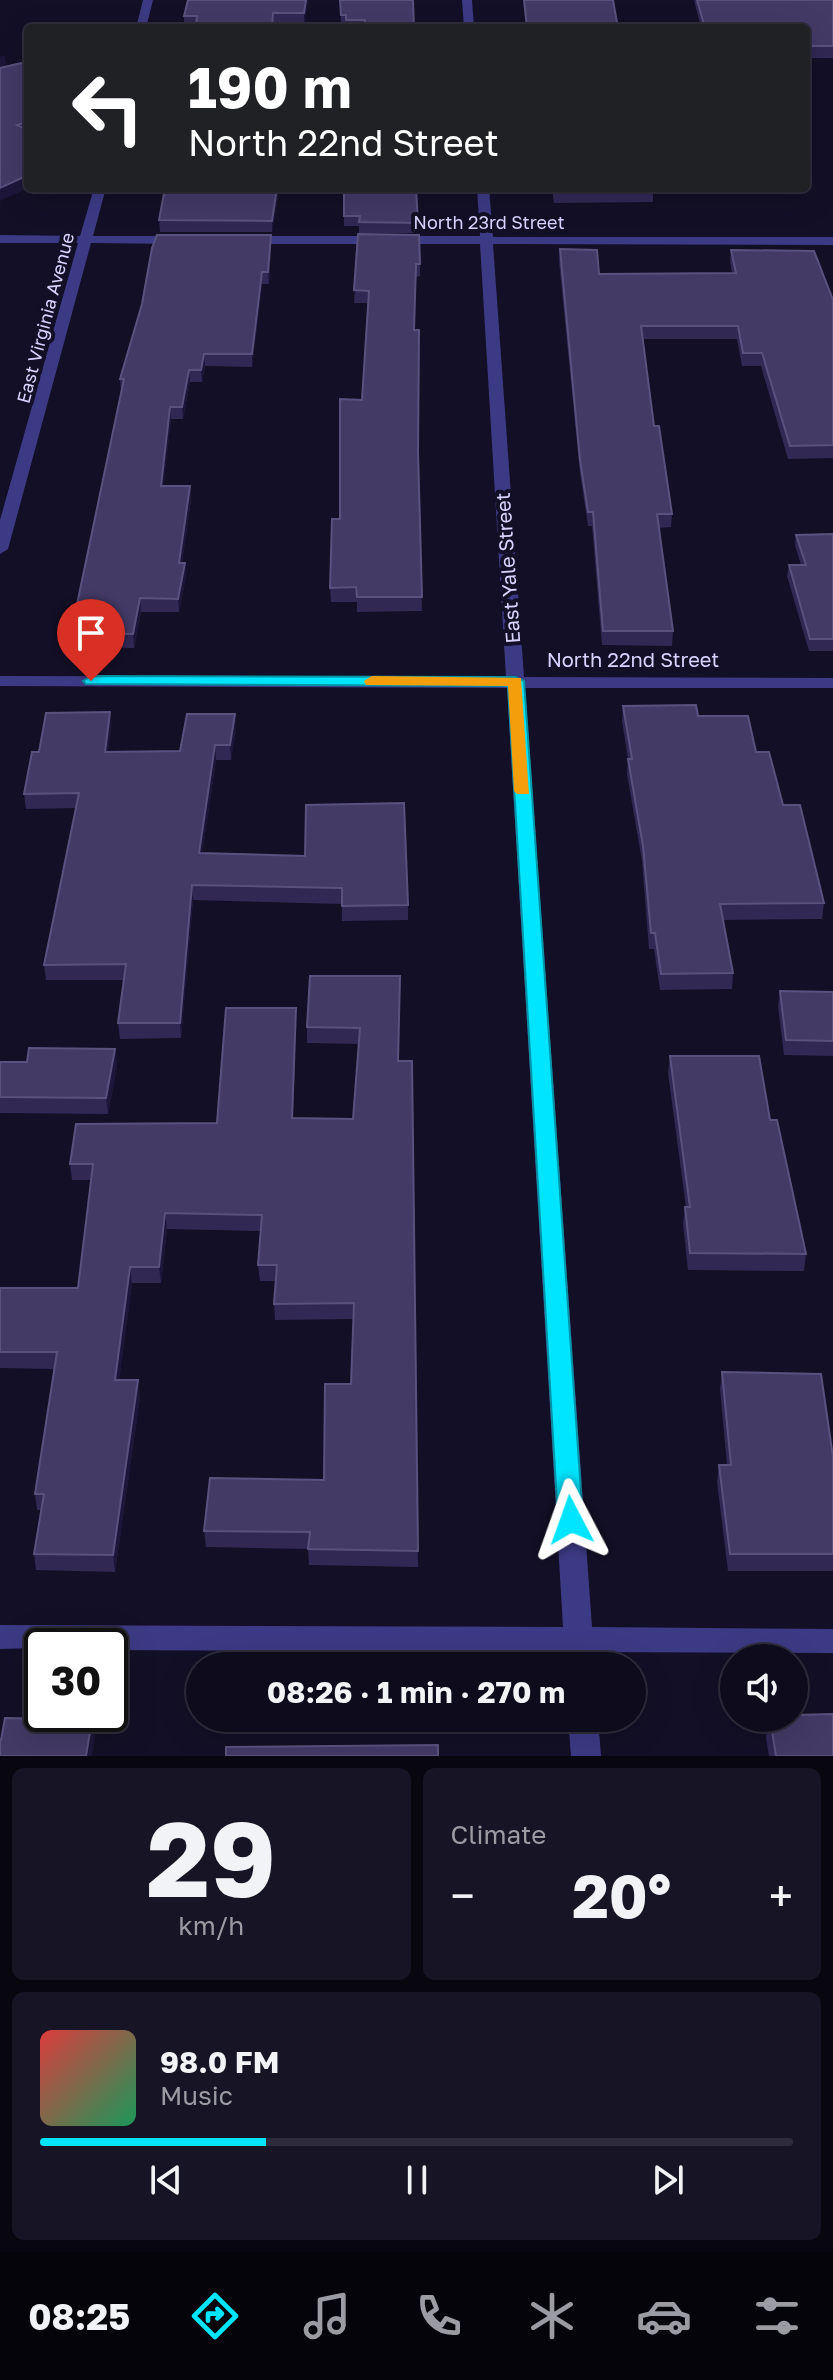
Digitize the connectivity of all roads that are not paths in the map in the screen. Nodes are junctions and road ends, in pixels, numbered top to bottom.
1 (148, 0) edge
2 (467, 0) edge
3 (142, 24) edge
4 (469, 24) edge
5 (99, 192) edge
6 (483, 192) edge
7 (0, 239) edge
8 (87, 240) junction
9 (204, 240) edge
10 (234, 240) edge
11 (488, 241) junction
12 (833, 241) edge
13 (0, 549) edge
14 (0, 681) edge
15 (515, 681) junction
16 (833, 683) edge
17 (0, 1637) edge
18 (833, 1641) edge
19 (543, 1652) edge
20 (579, 1652) edge
21 (600, 1652) edge
22 (584, 1732) edge
23 (586, 1756) edge

1 - 3 street
2 - 4 street
5 - 8 street, East Virginia Avenue
6 - 11 street, East Yale Street
7 - 8 street
8 - 9 street
8 - 13 street, East Virginia Avenue
10 - 11 street, North 23rd Street
11 - 12 street, North 23rd Street
11 - 15 street, East Yale Street
14 - 15 street, North 22nd Street
15 - 16 street, North 22nd Street
15 - 20 street, East Yale Street
17 - 19 street
18 - 21 street
22 - 23 street

